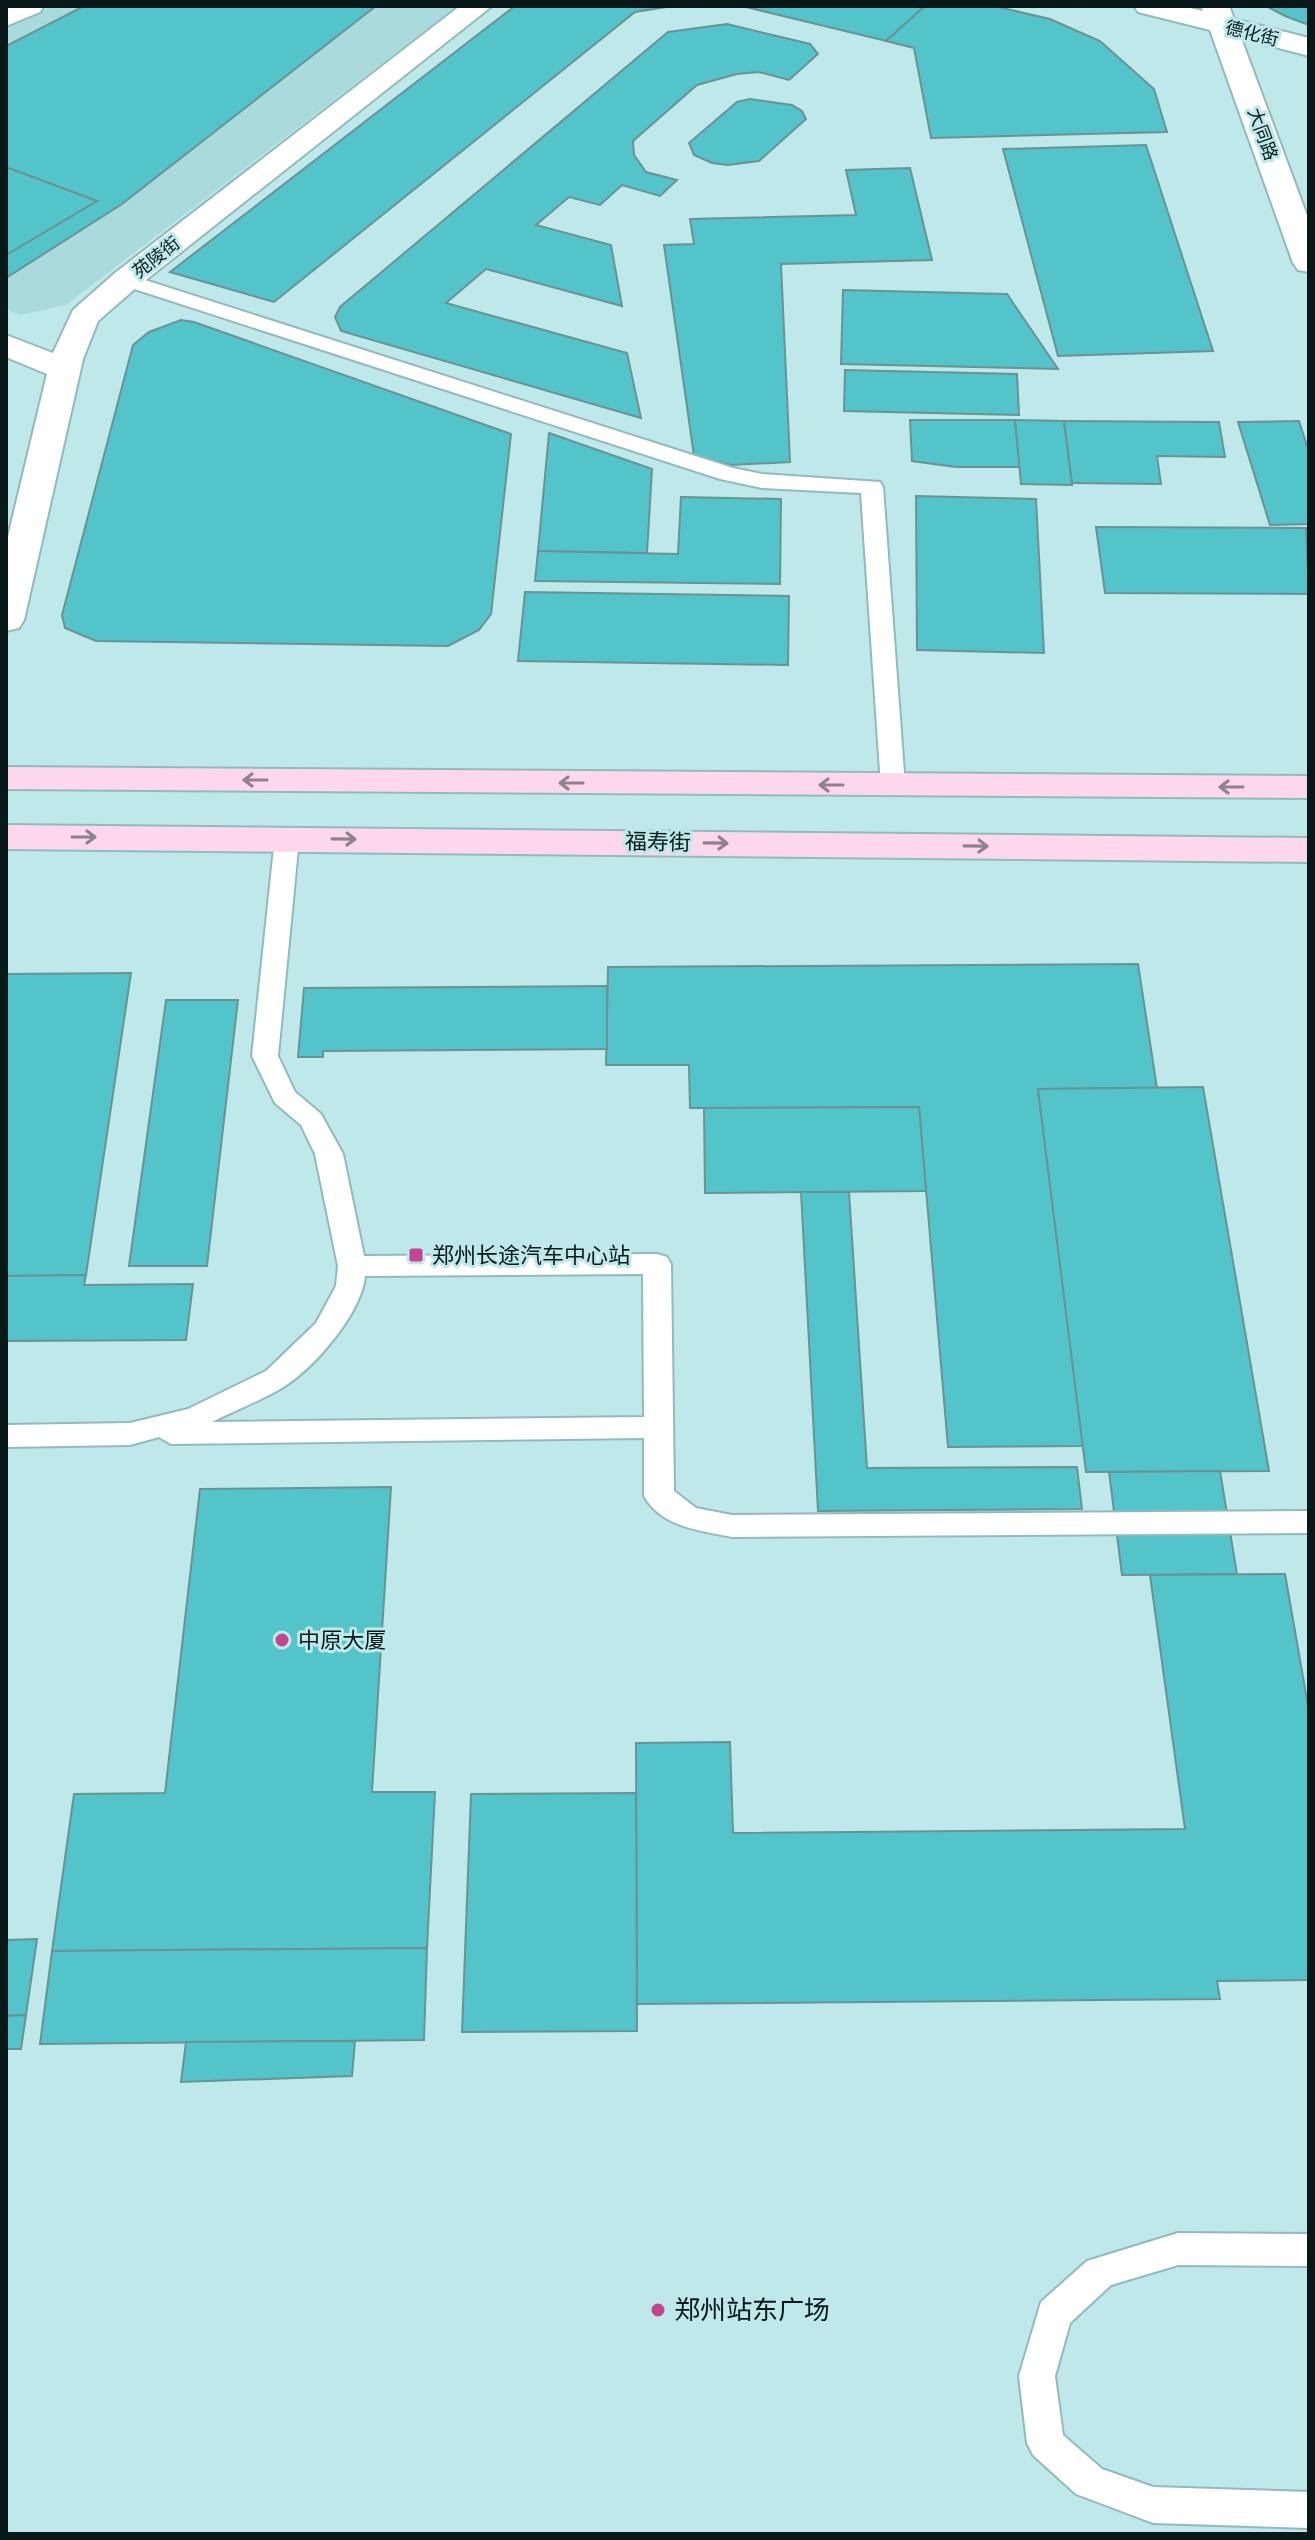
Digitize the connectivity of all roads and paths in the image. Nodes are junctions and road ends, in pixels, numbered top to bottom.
1 (30, 6) edge
2 (478, 6) edge
3 (1148, 6) edge
4 (1219, 16) edge
5 (6, 17) edge
6 (1309, 47) edge
7 (1309, 263) edge
8 (126, 280) junction
9 (6, 345) edge
10 (65, 370) junction
11 (6, 620) edge
12 (6, 778) edge
13 (893, 786) junction
14 (1309, 787) edge
15 (6, 837) edge
16 (287, 838) junction
17 (1309, 850) edge
18 (352, 1266) junction
19 (658, 1427) junction
20 (130, 1434) junction
21 (6, 1436) edge
22 (1309, 1522) edge
23 (1309, 2250) edge
24 (1309, 2510) edge

1 - 5 street
2 - 8 street, 苑陵街
3 - 4 street, 德化街
4 - 6 street, 德化街
4 - 7 street, 大同路
8 - 10 street, 苑陵街
8 - 13 lane
9 - 10 street
10 - 11 street, 苑陵街
13 -> 12 main road
14 -> 13 main road
15 -> 16 main road, 福寿街
16 -> 17 main road, 福寿街
16 - 18 lane
18 - 19 lane
18 - 20 lane
19 - 20 lane
19 - 22 lane
20 - 21 lane
23 - 24 lane

